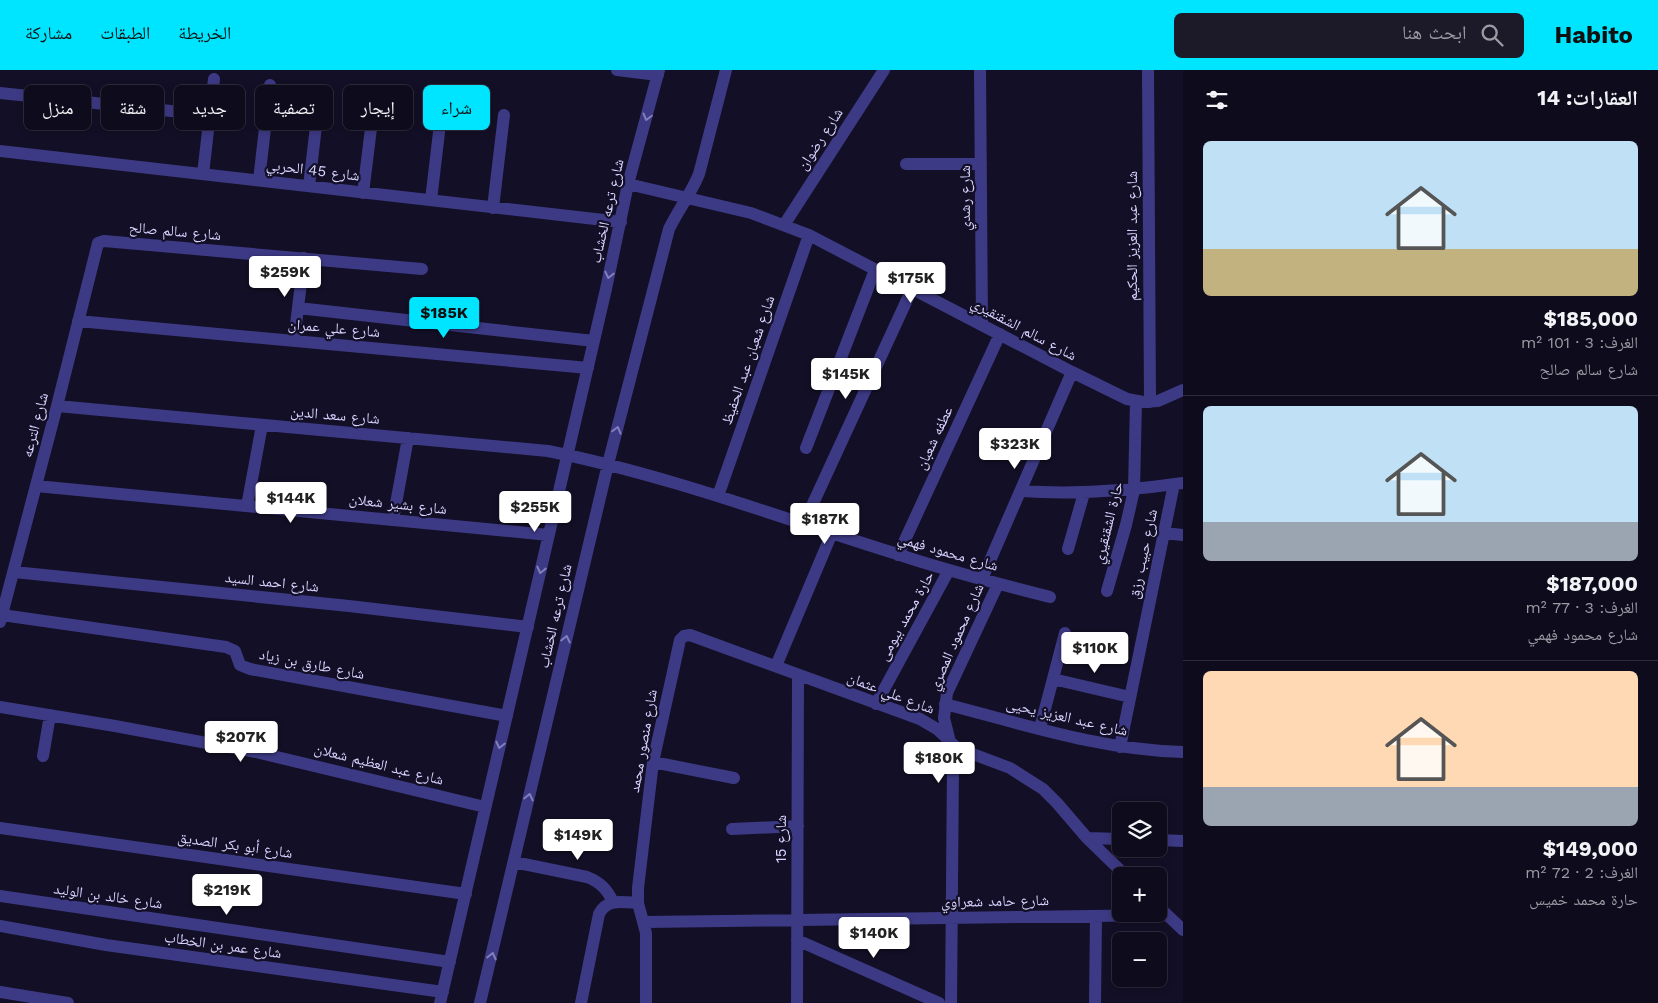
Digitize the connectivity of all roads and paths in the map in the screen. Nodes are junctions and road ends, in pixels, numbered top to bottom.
1 (617, 70) edge
2 (726, 70) edge
3 (884, 70) edge
4 (980, 70) edge
5 (1148, 70) edge
6 (659, 72) edge
7 (214, 79) dead end
8 (213, 85) edge
9 (0, 94) edge
10 (174, 111) edge
11 (504, 115) dead end
12 (208, 130) edge
13 (265, 130) edge
14 (316, 130) edge
15 (371, 130) edge
16 (439, 130) edge
17 (0, 150) edge
18 (906, 164) dead end
19 (981, 164) junction
20 (203, 174) junction
21 (259, 180) junction
22 (628, 184) junction
23 (310, 186) junction
24 (363, 193) junction
25 (688, 197) junction
26 (431, 200) junction
27 (493, 208) junction
28 (621, 222) junction
29 (784, 225) junction
30 (809, 235) junction
31 (104, 241) joint
32 (304, 258) junction
33 (422, 269) dead end
34 (875, 270) junction
35 (912, 289) junction
36 (298, 308) junction
37 (78, 321) junction
38 (982, 325) junction
39 (1000, 334) junction
40 (294, 341) junction
41 (594, 341) junction
42 (588, 368) junction
43 (1072, 372) junction
44 (1183, 390) edge
45 (1136, 401) junction
46 (1150, 402) junction
47 (57, 406) junction
48 (262, 424) junction
49 (408, 438) junction
50 (806, 448) dead end
51 (568, 455) junction
52 (608, 464) junction
53 (1179, 483) edge
54 (36, 486) junction
55 (1134, 490) junction
56 (1020, 491) junction
57 (1084, 493) junction
58 (718, 496) junction
59 (247, 506) junction
60 (393, 520) junction
61 (804, 523) junction
62 (832, 533) junction
63 (1164, 533) junction
64 (1183, 535) edge
65 (549, 536) junction
66 (1068, 549) dead end
67 (898, 555) junction
68 (950, 570) junction
69 (14, 572) junction
70 (982, 579) junction
71 (998, 584) junction
72 (1107, 591) dead end
73 (1050, 597) dead end
74 (1, 619) edge
75 (528, 627) junction
76 (1065, 633) dead end
77 (684, 636) joint
78 (776, 666) junction
79 (798, 676) junction
80 (1053, 679) junction
81 (1130, 697) junction
82 (876, 704) junction
83 (945, 704) junction
84 (0, 707) edge
85 (50, 716) junction
86 (507, 716) junction
87 (1040, 728) junction
88 (950, 743) junction
89 (1120, 747) junction
90 (1183, 752) edge
91 (43, 756) dead end
92 (653, 762) junction
93 (734, 778) dead end
94 (485, 807) junction
95 (798, 826) junction
96 (0, 828) edge
97 (732, 829) dead end
98 (1087, 838) junction
99 (1112, 839) edge
100 (1167, 840) edge
101 (1183, 841) edge
102 (514, 862) junction
103 (1117, 867) edge
104 (466, 894) junction
105 (0, 896) edge
106 (614, 902) junction
107 (638, 903) junction
108 (1112, 915) edge
109 (1096, 916) junction
110 (1167, 916) edge
111 (951, 917) junction
112 (797, 919) junction
113 (644, 922) junction
114 (0, 926) edge
115 (1183, 930) edge
116 (797, 940) junction
117 (450, 962) junction
118 (0, 992) edge
119 (442, 997) edge
120 (68, 1003) edge
121 (480, 1003) edge
122 (581, 1003) edge
123 (646, 1003) edge
124 (797, 1003) edge
125 (939, 1003) edge
126 (951, 1003) edge
127 (1095, 1003) edge

1 - 6 street
2 - 25 street, شارع ترعه الخشاب
3 - 29 street, شارع رضوان
4 - 19 street, شارع رشدي
5 - 46 street, شارع عبد العزيز الحكيم
6 -> 22 street, شارع ترعه الخشاب
7 - 8 street
9 - 10 street
11 - 27 street
12 - 20 street
13 - 21 street
14 - 23 street
15 - 24 street
16 - 26 street
17 - 20 street, شارع 45 الحربي
18 - 19 street
19 - 38 street, شارع رشدي
20 - 21 street, شارع 45 الحربي
21 - 23 street, شارع 45 الحربي
22 - 25 street, شارع سالم الشقنقيري
22 - 28 street, شارع ترعه الخشاب
23 - 24 street, شارع 45 الحربي
24 - 26 street, شارع 45 الحربي
25 - 29 street, شارع سالم الشقنقيري
52 -> 25 street, شارع ترعه الخشاب
26 - 27 street, شارع 45 الحربي
27 - 28 street, شارع 45 الحربي
28 -> 41 street, شارع ترعه الخشاب
29 - 30 street, شارع سالم الشقنقيري
30 - 34 street, شارع سالم الشقنقيري
30 - 58 street, شارع شعبان عبد الحفيظ
31 - 32 street, شارع سالم صالح
31 - 37 street, شارع الترعه
32 - 33 street, شارع سالم صالح
32 - 36 street
34 - 35 street, شارع سالم الشقنقيري
34 - 50 street
35 - 38 street, شارع سالم الشقنقيري
35 - 61 street
36 - 40 street
36 - 41 street
37 - 40 street, شارع علي عمران
37 - 47 street, شارع الترعه
38 - 39 street, شارع سالم الشقنقيري
39 - 43 street, شارع سالم الشقنقيري
39 - 67 street, عطفه شعبان
40 - 42 street, شارع علي عمران
41 - 42 street, شارع ترعه الخشاب
42 - 51 street, شارع ترعه الخشاب
43 - 45 street, شارع سالم الشقنقيري
43 - 56 street
44 - 46 street, شارع سالم الشقنقيري
45 - 46 street, شارع سالم الشقنقيري
45 - 55 street, حارة الشقنقيري
47 - 48 street, شارع سعد الدين
47 - 54 street, شارع الترعه
48 - 49 street, شارع سعد الدين
48 - 59 street
49 - 51 street, شارع سعد الدين
49 - 60 street
51 - 52 street, شارع سعد الدين
51 - 65 street, شارع ترعه الخشاب
52 - 58 street, شارع محمود فهمي
102 -> 52 street, شارع ترعه الخشاب
53 - 55 street
53 - 63 street, شارع حبيب رزق
54 - 59 street, شارع بشير شعلان
54 - 69 street, شارع الترعه
55 - 57 street
55 - 72 street, حارة الشقنقيري
56 - 57 street
56 - 70 street
57 - 66 street
58 - 61 street, شارع محمود فهمي
59 - 60 street, شارع بشير شعلان
60 - 65 street, شارع بشير شعلان
61 - 62 street, شارع محمود فهمي
62 - 67 street, شارع محمود فهمي
62 - 78 street
63 - 64 street
63 - 81 street, شارع حبيب رزق
65 -> 75 street, شارع ترعه الخشاب
67 - 68 street, شارع محمود فهمي
68 - 70 street, شارع محمود فهمي
68 - 82 street, حارة محمد بيومى
69 - 74 street, شارع الترعه
69 - 75 street, شارع احمد السيد
70 - 71 street, شارع محمود فهمي
71 - 73 street, شارع محمود فهمي
71 - 83 street, شارع محمود المصري
74 - 86 street, شارع طارق بن زياد
75 - 86 street, شارع ترعه الخشاب
76 - 80 street
77 - 78 street, شارع علي عثمان
77 - 92 street, شارع منصور محمد
78 - 79 street, شارع علي عثمان
79 - 82 street, شارع علي عثمان
79 - 95 street, شارع 15
80 - 81 street
80 - 87 street
81 - 89 street, شارع حبيب رزق
82 - 88 street, شارع علي عثمان
83 - 87 street, شارع عبد العزيز يحيى
83 - 88 street, شارع محمود المصري
84 - 85 street, شارع عبد العظيم شعلان
85 - 91 street
85 - 94 street, شارع عبد العظيم شعلان
86 -> 94 street, شارع ترعه الخشاب
87 - 89 street, شارع عبد العزيز يحيى
88 - 98 street, شارع علي عثمان
88 - 111 street, شارع محمود المصري
89 - 90 street, شارع عبد العزيز يحيى
92 - 93 street
92 - 107 street, شارع منصور محمد
94 - 104 street, شارع ترعه الخشاب
95 - 97 street
95 - 112 street, شارع 15
96 - 104 street, شارع أبو بكر الصديق
98 - 99 street
98 - 103 street, شارع علي عثمان
100 - 101 street
102 - 106 street
121 -> 102 street, شارع ترعه الخشاب
104 - 117 street, شارع ترعه الخشاب
105 - 117 street, شارع خالد بن الوليد
106 - 107 street
106 - 122 street
107 - 113 street, شارع منصور محمد
108 - 109 street, شارع حامد شعراوي
109 - 111 street, شارع حامد شعراوي
109 - 127 street
110 - 115 street
111 - 112 street, شارع حامد شعراوي
111 - 126 street, شارع محمود المصري
112 - 113 street, شارع حامد شعراوي
112 - 116 street, شارع 15
113 - 123 street, شارع منصور محمد
114 - 119 street, شارع عمر بن الخطاب
116 - 124 street, شارع 15
116 - 125 street
117 - 119 street, شارع ترعه الخشاب
118 - 120 street

